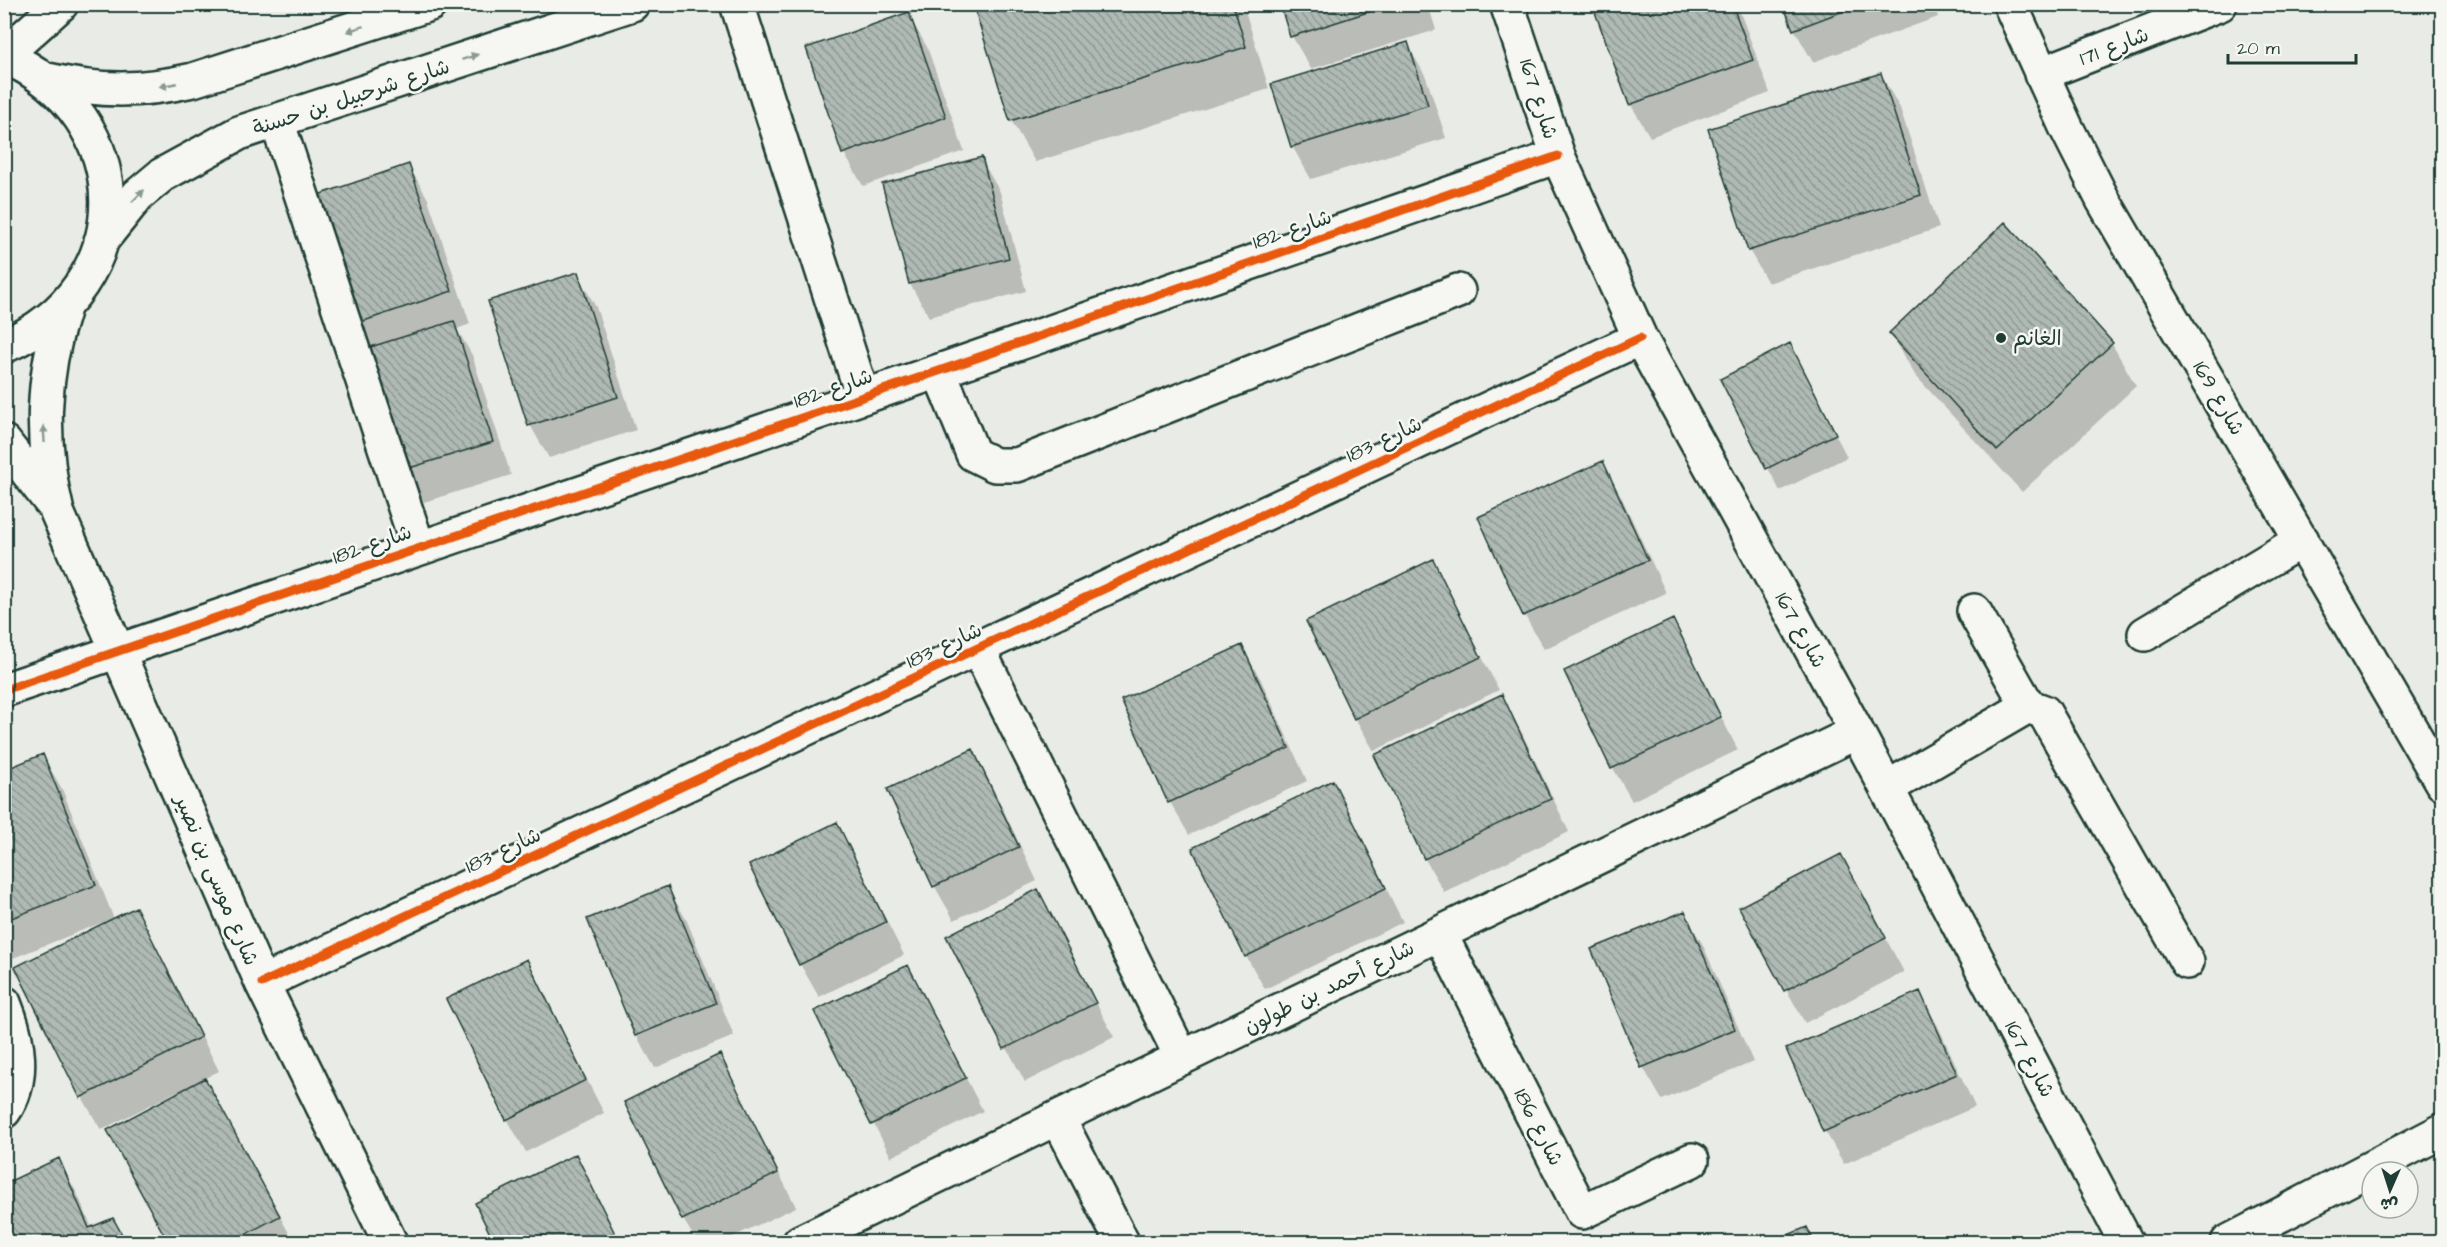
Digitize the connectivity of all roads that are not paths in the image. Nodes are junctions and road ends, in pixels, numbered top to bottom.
1 (61, 4) edge
2 (430, 4) edge
3 (632, 4) edge
4 (737, 4) edge
5 (1507, 4) edge
6 (2010, 4) edge
7 (2220, 4) edge
8 (4, 55) edge
9 (2041, 74) junction
10 (48, 80) junction
11 (277, 121) junction
12 (1558, 156) junction
13 (101, 242) junction
14 (1458, 291) dead end
15 (64, 308) junction
16 (1640, 338) junction
17 (4, 346) edge
18 (939, 371) junction
19 (862, 397) junction
20 (4, 442) edge
21 (57, 512) junction
22 (2302, 540) junction
23 (418, 547) junction
24 (1974, 611) dead end
25 (2145, 634) dead end
26 (978, 649) junction
27 (117, 650) junction
28 (4, 690) edge
29 (2028, 706) junction
30 (1857, 732) junction
31 (2439, 768) edge
32 (1887, 788) junction
33 (1440, 934) junction
34 (2187, 962) dead end
35 (262, 983) junction
36 (4, 1003) edge
37 (1182, 1058) junction
38 (10, 1100) edge
39 (1058, 1118) junction
40 (2442, 1131) edge
41 (1692, 1160) dead end
42 (390, 1242) edge
43 (800, 1242) edge
44 (1122, 1242) edge
45 (2126, 1242) edge
46 (2228, 1242) edge

1 - 8 street
2 -> 10 street
11 -> 3 street, شارع شرحبيل بن حسنة
4 - 19 street, شارع 182
5 - 12 street, شارع 167
6 - 9 street, شارع 169
7 - 9 street, شارع 171
8 - 10 street
9 - 22 street, شارع 169
10 - 13 street
13 -> 11 street, شارع شرحبيل بن حسنة
11 - 23 street
12 - 16 street, شارع 167
12 - 18 street, شارع 182
13 - 15 street
14 - 18 street
15 - 17 street
21 -> 15 street, شارع موسى بن نصير
16 - 26 street, شارع 183
16 - 30 street, شارع 167
18 - 19 street, شارع 182
19 - 23 street, شارع 182
20 - 21 street, شارع موسى بن نصير
21 - 27 street, شارع موسى بن نصير
22 - 25 street
22 - 31 street, شارع 169
23 - 27 street, شارع 182
24 - 29 street
26 - 35 street, شارع 183
26 - 37 street, شارع 183
27 - 28 street, شارع 182
27 - 35 street, شارع موسى بن نصير
29 - 32 street
29 - 34 street
30 - 32 street, شارع 167
30 - 33 street, شارع أحمد بن طولون
32 - 45 street, شارع 167
33 - 37 street, شارع أحمد بن طولون
33 - 41 street, شارع 186
35 - 42 street, شارع موسى بن نصير
36 - 38 street
37 - 39 street, شارع أحمد بن طولون
39 - 43 street, شارع أحمد بن طولون
39 - 44 street
40 - 46 street

